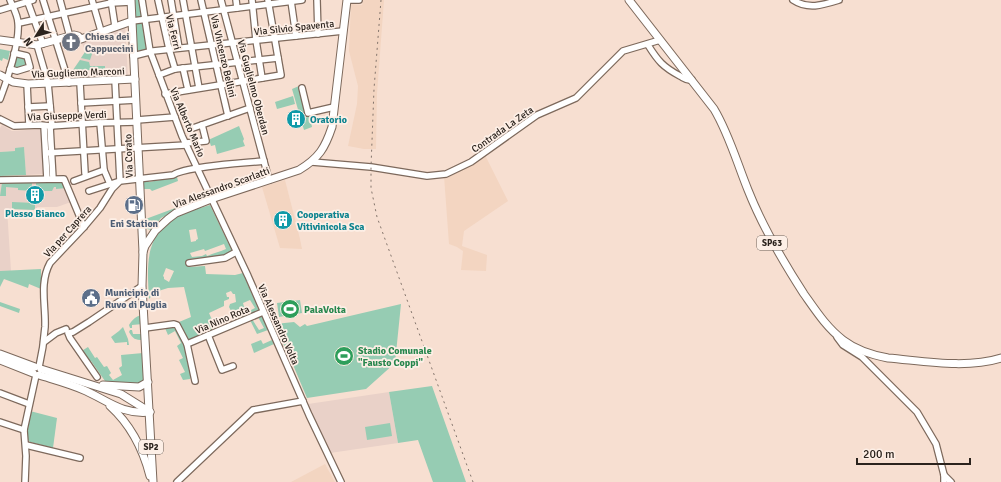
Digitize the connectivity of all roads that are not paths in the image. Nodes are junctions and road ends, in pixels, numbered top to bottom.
1 (10, 0) edge
2 (29, 0) edge
3 (43, 0) edge
4 (60, 0) edge
5 (92, 0) edge
6 (142, 0) edge
7 (158, 0) edge
8 (171, 0) edge
9 (183, 0) edge
10 (201, 0) edge
11 (221, 0) edge
12 (236, 0) edge
13 (302, 0) edge
14 (317, 0) edge
15 (348, 0) edge
16 (354, 0) edge
17 (359, 0) edge
18 (629, 0) edge
19 (792, 0) edge
20 (839, 0) edge
21 (111, 1) edge
22 (131, 1) edge
23 (291, 1) junction
24 (269, 2) edge
25 (252, 3) edge
26 (12, 6) junction
27 (94, 6) junction
28 (237, 8) junction
29 (223, 9) junction
30 (0, 10) edge
31 (204, 12) junction
32 (63, 13) junction
33 (186, 14) junction
34 (174, 15) junction
35 (49, 16) junction
36 (161, 17) junction
37 (145, 19) junction
38 (34, 20) junction
39 (132, 21) junction
40 (18, 23) junction
41 (115, 26) junction
42 (101, 31) junction
43 (344, 31) junction
44 (318, 34) junction
45 (296, 36) junction
46 (70, 37) junction
47 (275, 38) junction
48 (0, 40) edge
49 (256, 40) junction
50 (660, 40) junction
51 (56, 41) junction
52 (17, 43) junction
53 (232, 43) junction
54 (40, 44) junction
55 (212, 45) junction
56 (648, 45) junction
57 (192, 47) junction
58 (180, 48) junction
59 (169, 49) junction
60 (150, 51) junction
61 (14, 53) junction
62 (134, 58) junction
63 (278, 58) junction
64 (259, 60) junction
65 (238, 63) junction
66 (216, 65) junction
67 (195, 67) junction
68 (183, 68) junction
69 (10, 69) junction
70 (175, 69) junction
71 (159, 74) junction
72 (0, 75) edge
73 (262, 78) junction
74 (7, 79) junction
75 (135, 79) junction
76 (115, 80) junction
77 (692, 80) junction
78 (243, 82) junction
79 (48, 83) junction
80 (70, 83) junction
81 (80, 83) junction
82 (27, 84) junction
83 (221, 85) junction
84 (199, 88) junction
85 (302, 88) dead end
86 (188, 90) junction
87 (165, 94) junction
88 (0, 99) edge
89 (116, 100) junction
90 (136, 100) junction
91 (81, 103) junction
92 (50, 106) junction
93 (28, 107) junction
94 (334, 107) junction
95 (250, 108) junction
96 (228, 116) junction
97 (175, 117) junction
98 (0, 119) edge
99 (137, 121) junction
100 (117, 122) junction
101 (100, 123) junction
102 (82, 124) junction
103 (29, 125) junction
104 (202, 125) junction
105 (49, 126) junction
106 (193, 128) dead end
107 (186, 144) junction
108 (119, 148) junction
109 (138, 148) junction
110 (101, 149) junction
111 (83, 150) junction
112 (49, 153) junction
113 (264, 160) junction
114 (312, 162) junction
115 (197, 168) junction
116 (104, 170) junction
117 (85, 173) dead end
118 (50, 179) junction
119 (0, 180) edge
120 (120, 180) junction
121 (139, 180) junction
122 (269, 180) junction
123 (74, 181) dead end
124 (110, 184) junction
125 (89, 191) dead end
126 (211, 199) junction
127 (84, 227) junction
128 (141, 228) junction
129 (155, 231) junction
130 (143, 252) junction
131 (236, 252) junction
132 (189, 263) dead end
133 (142, 286) junction
134 (263, 312) junction
135 (45, 326) junction
136 (145, 328) junction
137 (68, 332) junction
138 (56, 333) junction
139 (208, 335) junction
140 (44, 342) junction
141 (187, 344) junction
142 (0, 354) edge
143 (864, 355) junction
144 (1001, 358) edge
145 (0, 360) edge
146 (233, 366) dead end
147 (37, 371) junction
148 (97, 377) dead end
149 (195, 381) dead end
150 (148, 382) junction
151 (89, 384) junction
152 (0, 393) edge
153 (303, 401) junction
154 (107, 403) junction
155 (29, 404) junction
156 (150, 412) junction
157 (0, 422) edge
158 (24, 430) junction
159 (26, 444) junction
160 (80, 458) dead end
161 (944, 475) junction
162 (25, 482) edge
163 (152, 482) edge
164 (177, 482) edge
165 (341, 482) edge
166 (944, 482) edge
167 (951, 482) edge

1 - 26 street
2 - 26 street
2 - 38 street
3 - 35 street
4 - 32 street
5 - 27 street
6 - 37 street, Via Alberto Mario
7 - 36 street, Via Ferri
8 - 34 street
9 - 33 street
10 - 31 street, Via Vincenzo Bellini
11 - 29 street, Via Guglielmo Oberdan
12 - 28 street
13 - 23 street
14 - 44 street
15 - 16 street
15 - 43 main road, Via Alessandro Scarlatti
16 - 17 street
18 - 50 main road, SP63
19 - 20 street
21 - 22 street
21 - 27 street
21 - 41 street
22 - 39 main road, Via Corato
23 - 24 street
23 - 45 street
24 - 25 street
24 - 47 street
25 - 28 street
25 - 49 street
26 - 30 street
26 - 40 street
27 - 32 street
27 - 42 street
28 - 29 street
29 - 31 street
29 - 53 street, Via Guglielmo Oberdan
31 - 33 street
31 - 55 street, Via Vincenzo Bellini
32 - 35 street
32 - 46 street
33 - 34 street
33 - 57 street
34 - 36 street
34 - 58 street
35 - 38 street
35 - 51 street
36 - 37 street
36 - 59 street, Via Ferri
37 - 39 street
37 - 60 street, Via Alberto Mario
38 - 40 street
38 - 54 street
39 - 41 main road
39 - 62 main road, Via Corato
40 - 52 street
41 - 42 main road
42 - 46 main road
43 - 44 street, Via Silvio Spaventa
43 - 94 main road, Via Alessandro Scarlatti
44 - 45 street, Via Silvio Spaventa
45 - 47 street, Via Silvio Spaventa
46 - 51 main road
47 - 49 street, Via Silvio Spaventa
47 - 63 street
48 - 52 main road
49 - 53 street, Via Silvio Spaventa
49 - 64 street
50 - 56 street, Contrada La Zeta
50 - 77 main road, SP63
51 - 54 main road
51 - 80 street
52 - 54 main road
52 - 61 street
53 - 55 street, Via Silvio Spaventa
53 - 65 street, Via Guglielmo Oberdan
54 - 79 street
55 - 57 street, Via Silvio Spaventa
55 - 66 street, Via Vincenzo Bellini
56 - 77 street
56 - 114 street, Contrada La Zeta
57 - 58 street, Via Silvio Spaventa
57 - 67 street
58 - 59 street, Via Silvio Spaventa
59 - 60 street, Via Silvio Spaventa
59 - 70 street, Via Ferri
60 - 62 street, Via Silvio Spaventa
60 - 71 street, Via Alberto Mario
61 - 69 street
61 - 69 street
62 - 75 main road, Via Corato
63 - 64 street
63 - 73 street
64 - 65 street
64 - 73 street
65 - 66 street
65 - 78 street, Via Guglielmo Oberdan
66 - 67 street
66 - 83 street, Via Vincenzo Bellini
67 - 68 street
67 - 84 street
68 - 70 street
68 - 86 street
69 - 74 street
70 - 71 street
71 - 87 street, Via Alberto Mario
72 - 74 main road, Via Gugliemo Marconi
73 - 78 street
74 - 82 main road, Via Gugliemo Marconi
74 - 88 street
75 - 76 main road, Via Gugliemo Marconi
75 - 90 main road, Via Corato
76 - 81 main road, Via Gugliemo Marconi
76 - 89 street
77 - 143 main road, SP63
78 - 83 street
78 - 95 street, Via Guglielmo Oberdan
79 - 80 main road, Via Gugliemo Marconi
79 - 82 main road, Via Gugliemo Marconi
79 - 92 street
80 - 81 main road, Via Gugliemo Marconi
81 - 91 street
82 - 93 street
83 - 84 street
83 - 96 street, Via Vincenzo Bellini
84 - 86 street
85 - 94 street
86 - 87 street
87 - 97 street, Via Alberto Mario
89 - 90 street
89 - 91 street
89 - 100 street
90 - 99 main road, Via Corato
91 - 102 street
92 - 93 street
92 - 105 street
93 - 103 street
94 - 114 main road, Via Alessandro Scarlatti
95 - 96 street
95 - 113 street, Via Guglielmo Oberdan
96 - 104 street
97 - 99 street, Via Giuseppe Verdi
97 - 107 street, Via Alberto Mario
98 - 103 street, Via Giuseppe Verdi
99 - 100 street, Via Giuseppe Verdi
99 - 109 main road, Via Corato
100 - 101 street, Via Giuseppe Verdi
100 - 108 street
101 - 102 street, Via Giuseppe Verdi
101 - 110 street
102 - 105 street, Via Giuseppe Verdi
102 - 111 street
103 - 105 street, Via Giuseppe Verdi
104 - 106 street
104 - 107 street
105 - 112 street
107 - 109 street
107 - 115 street, Via Alberto Mario
108 - 109 street
108 - 110 street
108 - 120 street
109 - 121 main road, Via Corato
110 - 111 street
110 - 116 street
111 - 112 street
111 - 117 street
112 - 118 street
113 - 115 street
113 - 122 street, Via Guglielmo Oberdan
114 - 122 main road, Via Alessandro Scarlatti
115 - 121 street
115 - 126 street, Via Alberto Mario
116 - 123 street
116 - 124 street
118 - 119 street
118 - 127 street
120 - 121 street
120 - 124 street
120 - 127 street, Via per Caprera
121 - 128 main road, Via Corato
122 - 126 main road, Via Alessandro Scarlatti
124 - 125 street
126 - 129 main road, Via Alessandro Scarlatti
126 - 131 street, Via Alessandro Volta
127 - 135 street, Via per Caprera
128 - 129 main road
128 - 130 main road, Via Corato
129 - 130 main road, Via Alessandro Scarlatti
130 - 133 main road, Via Alessandro Scarlatti
131 - 132 street
131 - 134 street, Via Alessandro Volta
133 - 136 main road, Via Alessandro Scarlatti
133 - 137 street
134 - 139 street, Via Nino Rota
134 - 153 street, Via Alessandro Volta
135 - 138 street
135 - 140 street, Via per Caprera
136 - 141 street
136 - 150 main road, Via Alessandro Scarlatti
137 - 138 street
137 - 148 street
138 - 140 street
139 - 141 street, Via Nino Rota
139 - 146 street
140 - 147 street, Via per Caprera
141 - 149 street
142 - 147 main road
143 - 144 main road, SP63
143 - 161 street
145 - 147 main road
147 - 151 main road
147 - 154 main road
147 - 155 street, Via per Caprera
150 - 151 main road
150 - 156 main road, Via Alessandro Scarlatti
151 - 156 main road
152 - 155 street
153 - 164 street
153 - 165 street, Via Alessandro Volta
154 - 156 main road
154 - 163 main road
155 - 158 street, Via per Caprera
156 - 163 main road, SP2
157 - 158 street
158 - 159 street, Via per Caprera
159 - 160 street
159 - 162 street, Via per Caprera
161 - 166 street
161 - 167 street

